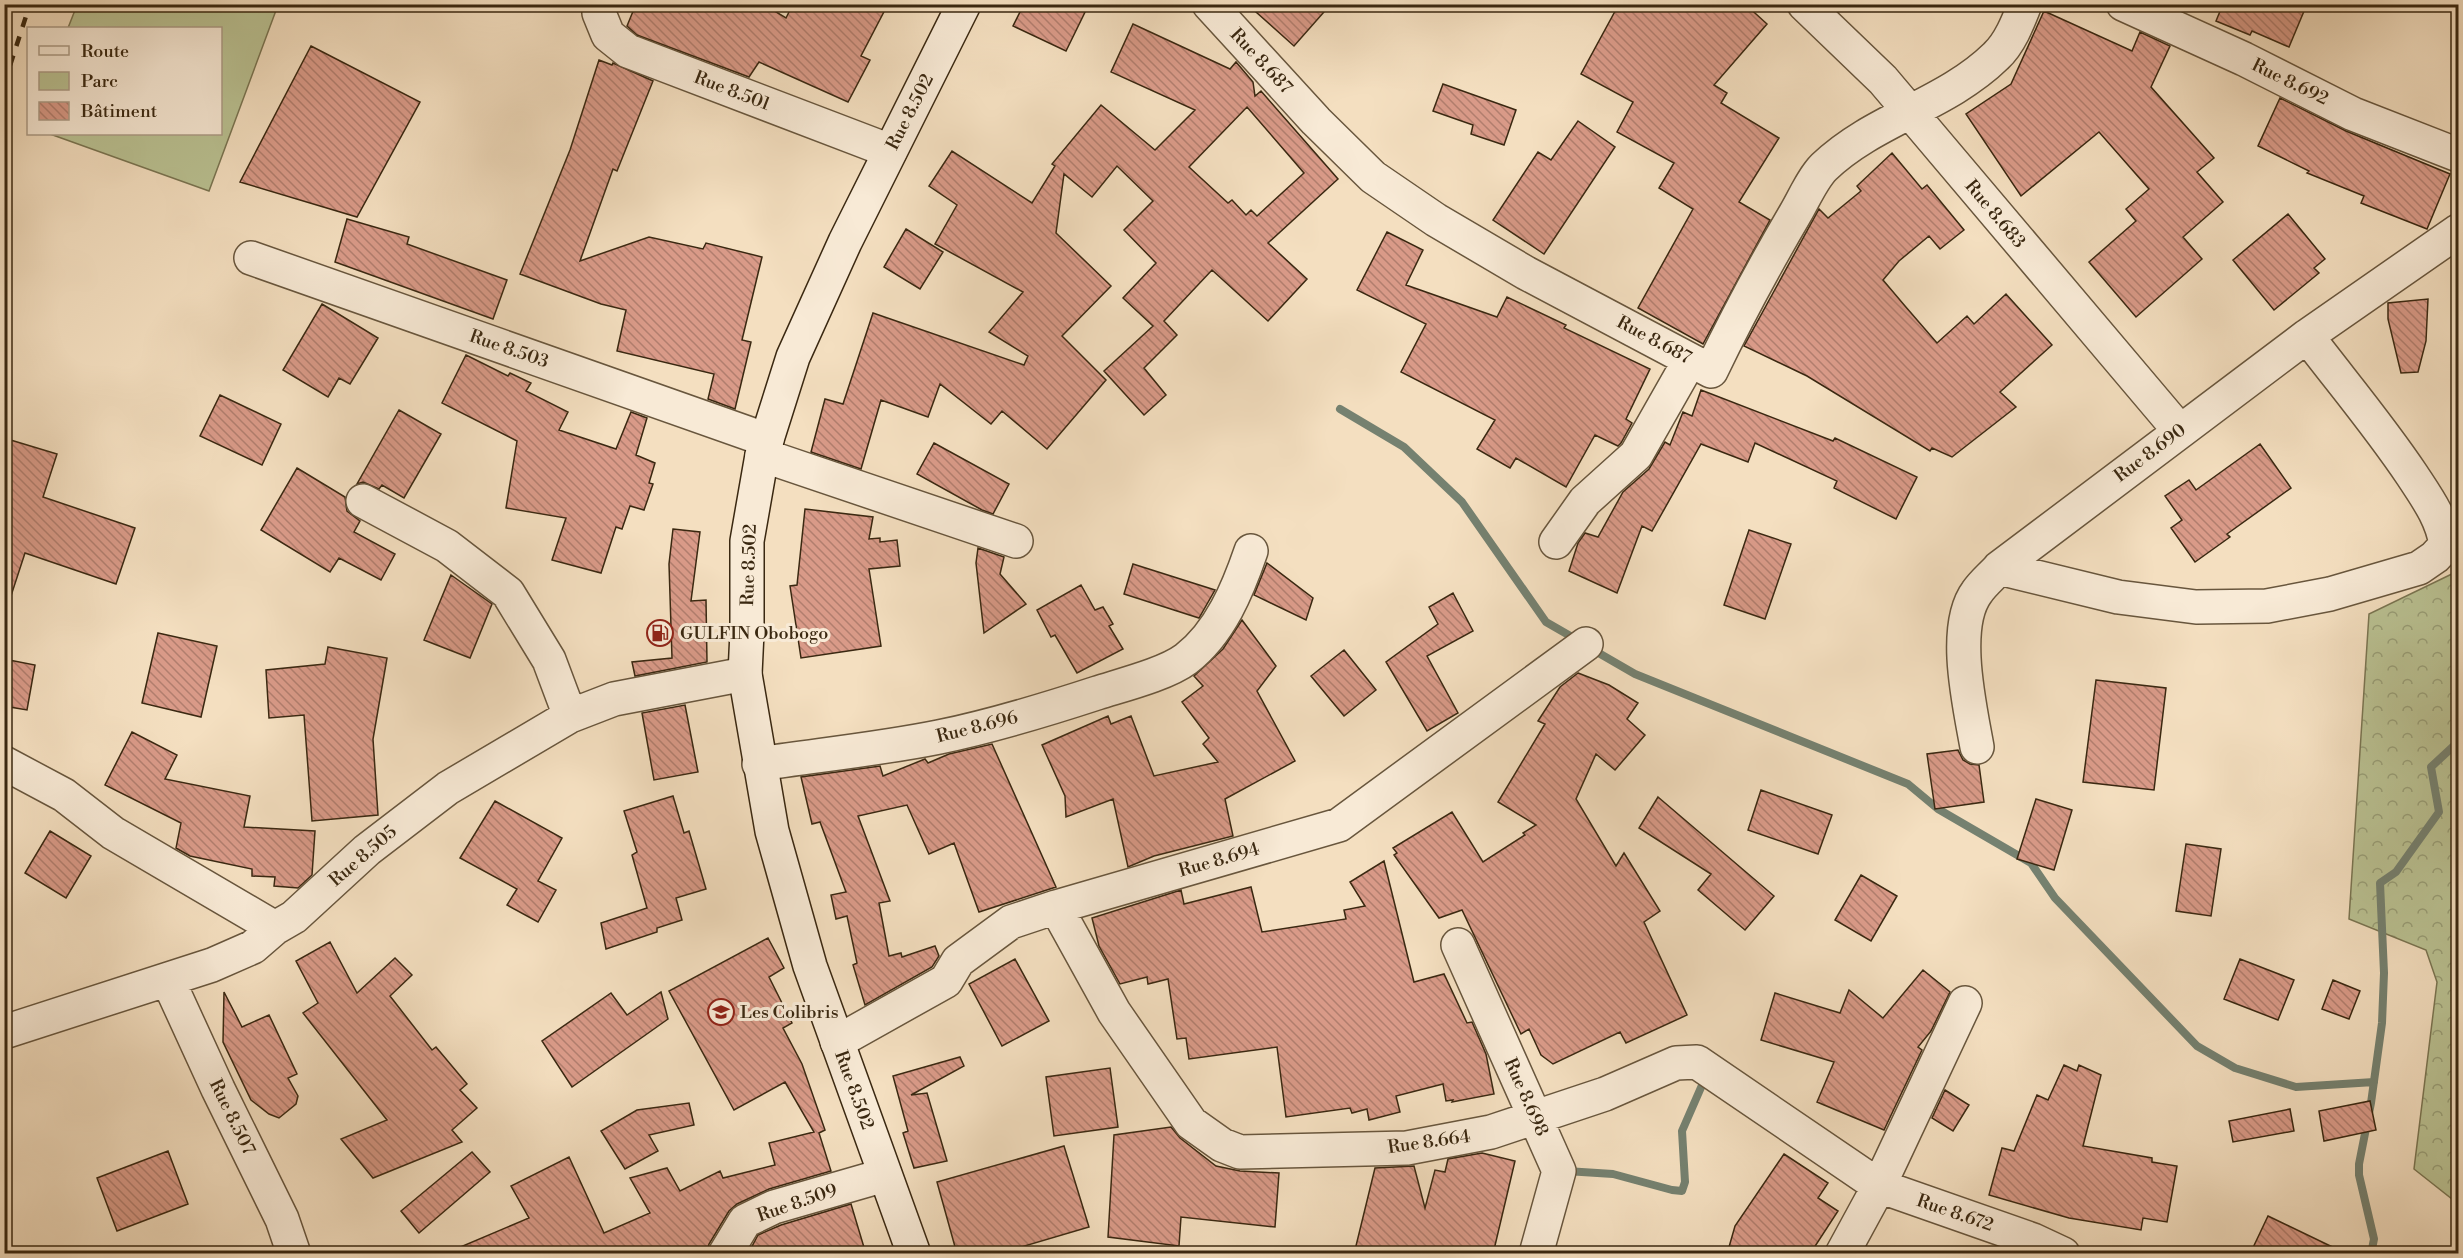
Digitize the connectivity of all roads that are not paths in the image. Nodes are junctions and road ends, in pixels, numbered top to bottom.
1 (602, 4) edge
2 (964, 4) edge
3 (1209, 4) edge
4 (1804, 4) edge
5 (2025, 4) edge
6 (2123, 4) edge
7 (1910, 113) junction
8 (890, 151) junction
9 (2458, 155) edge
10 (2458, 231) edge
11 (251, 258) dead end
12 (2307, 336) junction
13 (1690, 360) junction
14 (2180, 430) junction
15 (764, 447) junction
16 (363, 501) dead end
17 (1016, 541) dead end
18 (1556, 542) dead end
19 (1251, 551) dead end
20 (1999, 568) junction
21 (1586, 644) dead end
22 (744, 674) junction
23 (570, 716) junction
24 (1977, 747) dead end
25 (4, 763) edge
26 (759, 764) junction
27 (1056, 907) junction
28 (275, 928) junction
29 (1458, 945) dead end
30 (168, 980) junction
31 (1965, 1003) dead end
32 (4, 1032) edge
33 (837, 1042) junction
34 (1534, 1118) junction
35 (885, 1175) junction
36 (1879, 1186) junction
37 (294, 1254) edge
38 (725, 1254) edge
39 (914, 1254) edge
40 (1536, 1254) edge
41 (1842, 1254) edge
42 (2063, 1254) edge

1 - 8 street, Rue 8.501
2 - 8 street, Rue 8.502
3 - 13 street, Rue 8.687
4 - 7 street, Rue 8.683
5 - 7 street, Rue 8.687
6 - 9 street, Rue 8.692
7 - 13 street, Rue 8.687
7 - 14 street, Rue 8.683
8 - 15 street, Rue 8.502
10 - 12 street, Rue 8.690
11 - 15 street, Rue 8.503
12 - 14 street, Rue 8.690
12 - 20 street
13 - 18 street
14 - 20 street, Rue 8.690
15 - 17 street, Rue 8.503
15 - 22 street, Rue 8.502
16 - 23 street
19 - 26 street, Rue 8.696
20 - 24 street, Rue 8.690
21 - 27 street, Rue 8.694
22 - 23 street, Rue 8.505
22 - 26 street, Rue 8.502
23 - 28 street, Rue 8.505
25 - 28 street
26 - 33 street, Rue 8.502
27 - 33 street, Rue 8.694
27 - 34 street, Rue 8.664
28 - 30 street, Rue 8.505
29 - 34 street, Rue 8.698
30 - 32 street, Rue 8.505
30 - 37 street, Rue 8.507
31 - 36 street
33 - 35 street, Rue 8.502
34 - 36 street, Rue 8.664
34 - 40 street, Rue 8.698
35 - 38 street, Rue 8.509
35 - 39 street, Rue 8.502
36 - 41 street
36 - 42 street, Rue 8.672

